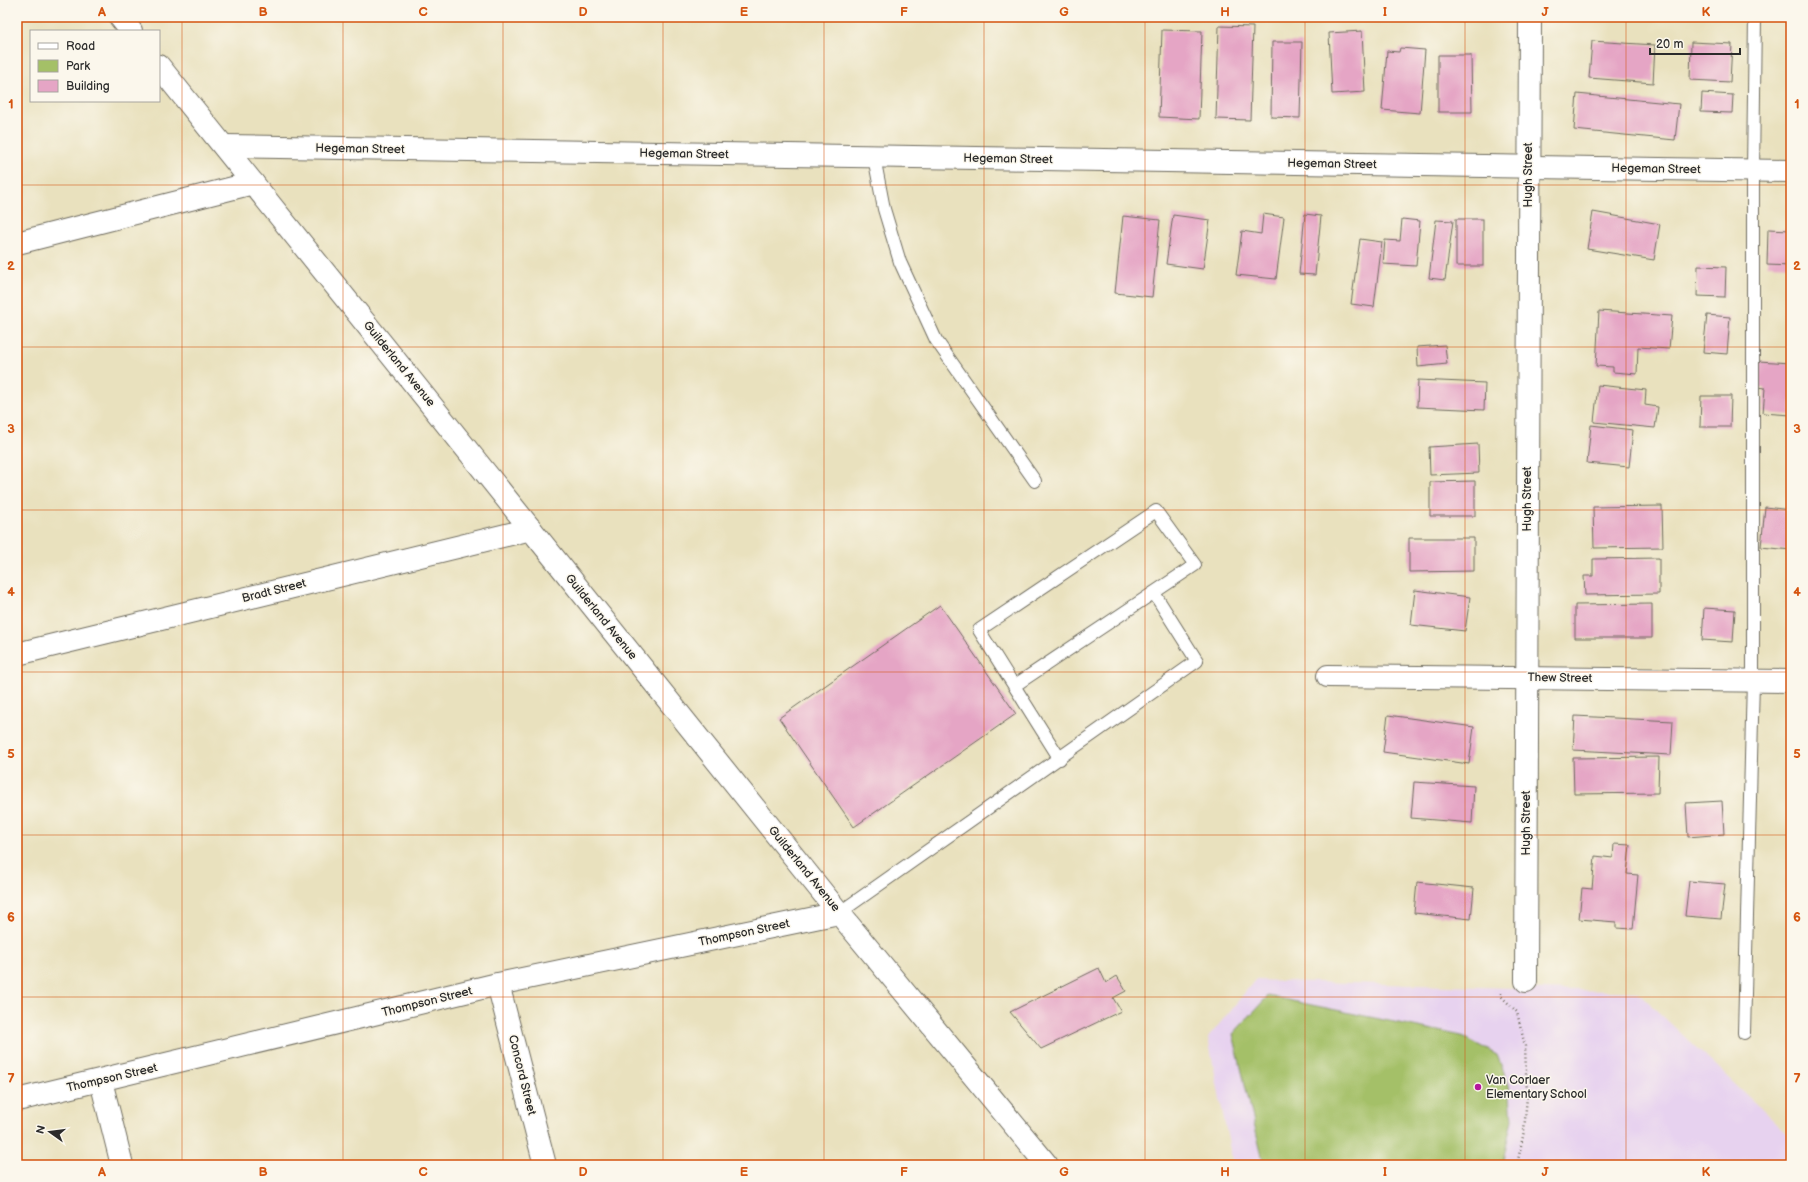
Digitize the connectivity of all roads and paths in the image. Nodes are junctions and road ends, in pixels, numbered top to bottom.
1 (120, 17) edge
2 (1530, 17) edge
3 (1755, 17) edge
4 (130, 30) edge
5 (160, 67) edge
6 (224, 146) junction
7 (874, 157) junction
8 (1528, 168) junction
9 (1753, 171) junction
10 (1791, 171) edge
11 (254, 183) junction
12 (17, 243) edge
13 (1035, 481) dead end
14 (531, 528) junction
15 (1154, 593) junction
16 (17, 654) edge
17 (1328, 676) dead end
18 (1527, 677) junction
19 (1753, 680) junction
20 (1791, 681) edge
21 (1014, 686) junction
22 (1060, 759) junction
23 (839, 913) junction
24 (1526, 982) dead end
25 (498, 984) junction
26 (1501, 991) dead end
27 (1744, 1032) dead end
28 (101, 1080) junction
29 (17, 1100) edge
30 (122, 1165) edge
31 (545, 1165) edge
32 (1047, 1165) edge
33 (1517, 1165) edge

1 - 4 street
2 - 8 street, Hugh Street
3 - 9 lane
5 - 6 street, Guilderland Avenue
6 - 7 street, Hegeman Street
6 - 11 street, Guilderland Avenue
7 - 8 street, Hegeman Street
7 - 13 lane
8 - 9 street, Hegeman Street
8 - 18 street, Hugh Street
9 - 10 street, Hegeman Street
9 - 19 lane
11 - 12 street
11 - 14 street, Guilderland Avenue
14 - 16 street, Bradt Street
14 - 23 street, Guilderland Avenue
15 - 21 lane
15 - 21 lane
15 - 22 lane
17 - 18 street, Thew Street
18 - 19 street, Thew Street
18 - 24 street, Hugh Street
19 - 20 street, Thew Street
19 - 27 lane
21 - 22 lane
22 - 23 lane
23 - 25 street, Thompson Street
23 - 32 street, Guilderland Avenue
25 - 28 street, Thompson Street
25 - 31 street, Concord Street
26 - 33 path
28 - 29 street, Thompson Street
28 - 30 street

